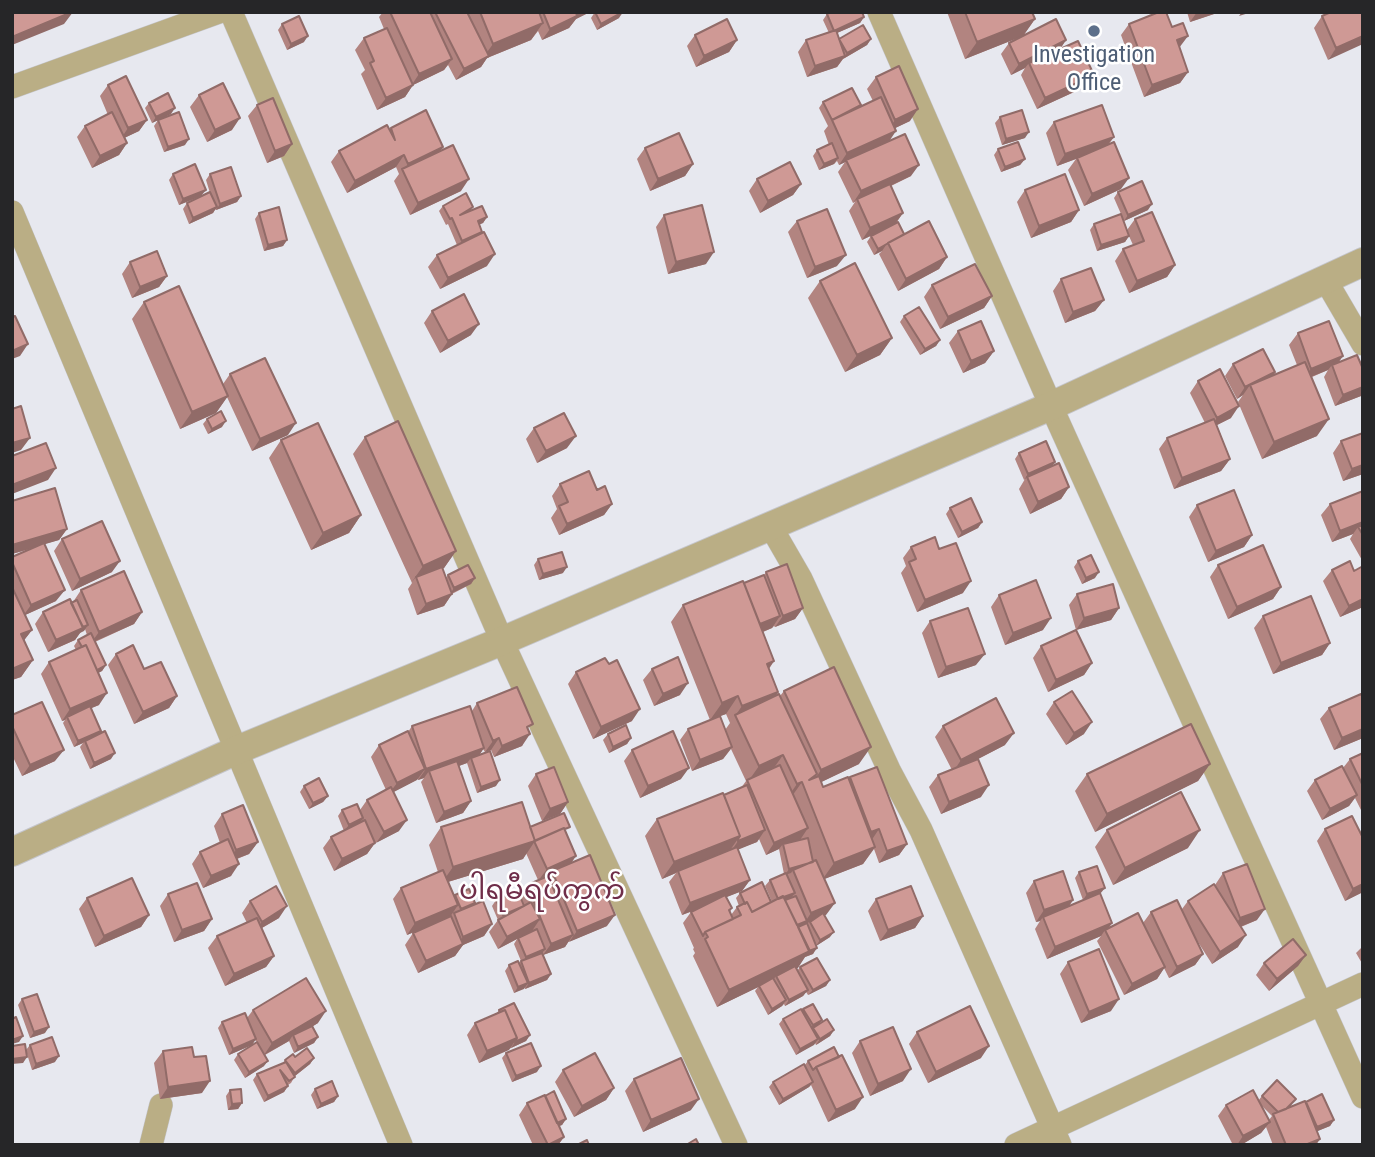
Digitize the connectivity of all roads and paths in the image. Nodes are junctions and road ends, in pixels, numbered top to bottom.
1 (219, 12) edge
2 (231, 12) edge
3 (879, 12) edge
4 (12, 87) edge
5 (12, 212) edge
6 (1363, 262) edge
7 (1325, 279) junction
8 (1363, 344) edge
9 (1051, 406) junction
10 (771, 527) junction
11 (502, 641) junction
12 (237, 750) junction
13 (12, 852) edge
14 (1363, 984) edge
15 (1321, 1003) junction
16 (1363, 1097) edge
17 (161, 1105) dead end
18 (1057, 1136) edge
19 (151, 1145) edge
20 (401, 1145) edge
21 (736, 1145) edge
22 (1016, 1145) edge

1 - 4 street
2 - 11 street
3 - 9 street
5 - 12 street
6 - 7 street
7 - 8 street
7 - 9 street
9 - 10 street
9 - 15 street
10 - 11 street
10 - 18 street
11 - 12 street
11 - 21 street
12 - 13 street
12 - 20 street
14 - 15 street
15 - 16 street
15 - 18 street
17 - 19 street
18 - 22 street

